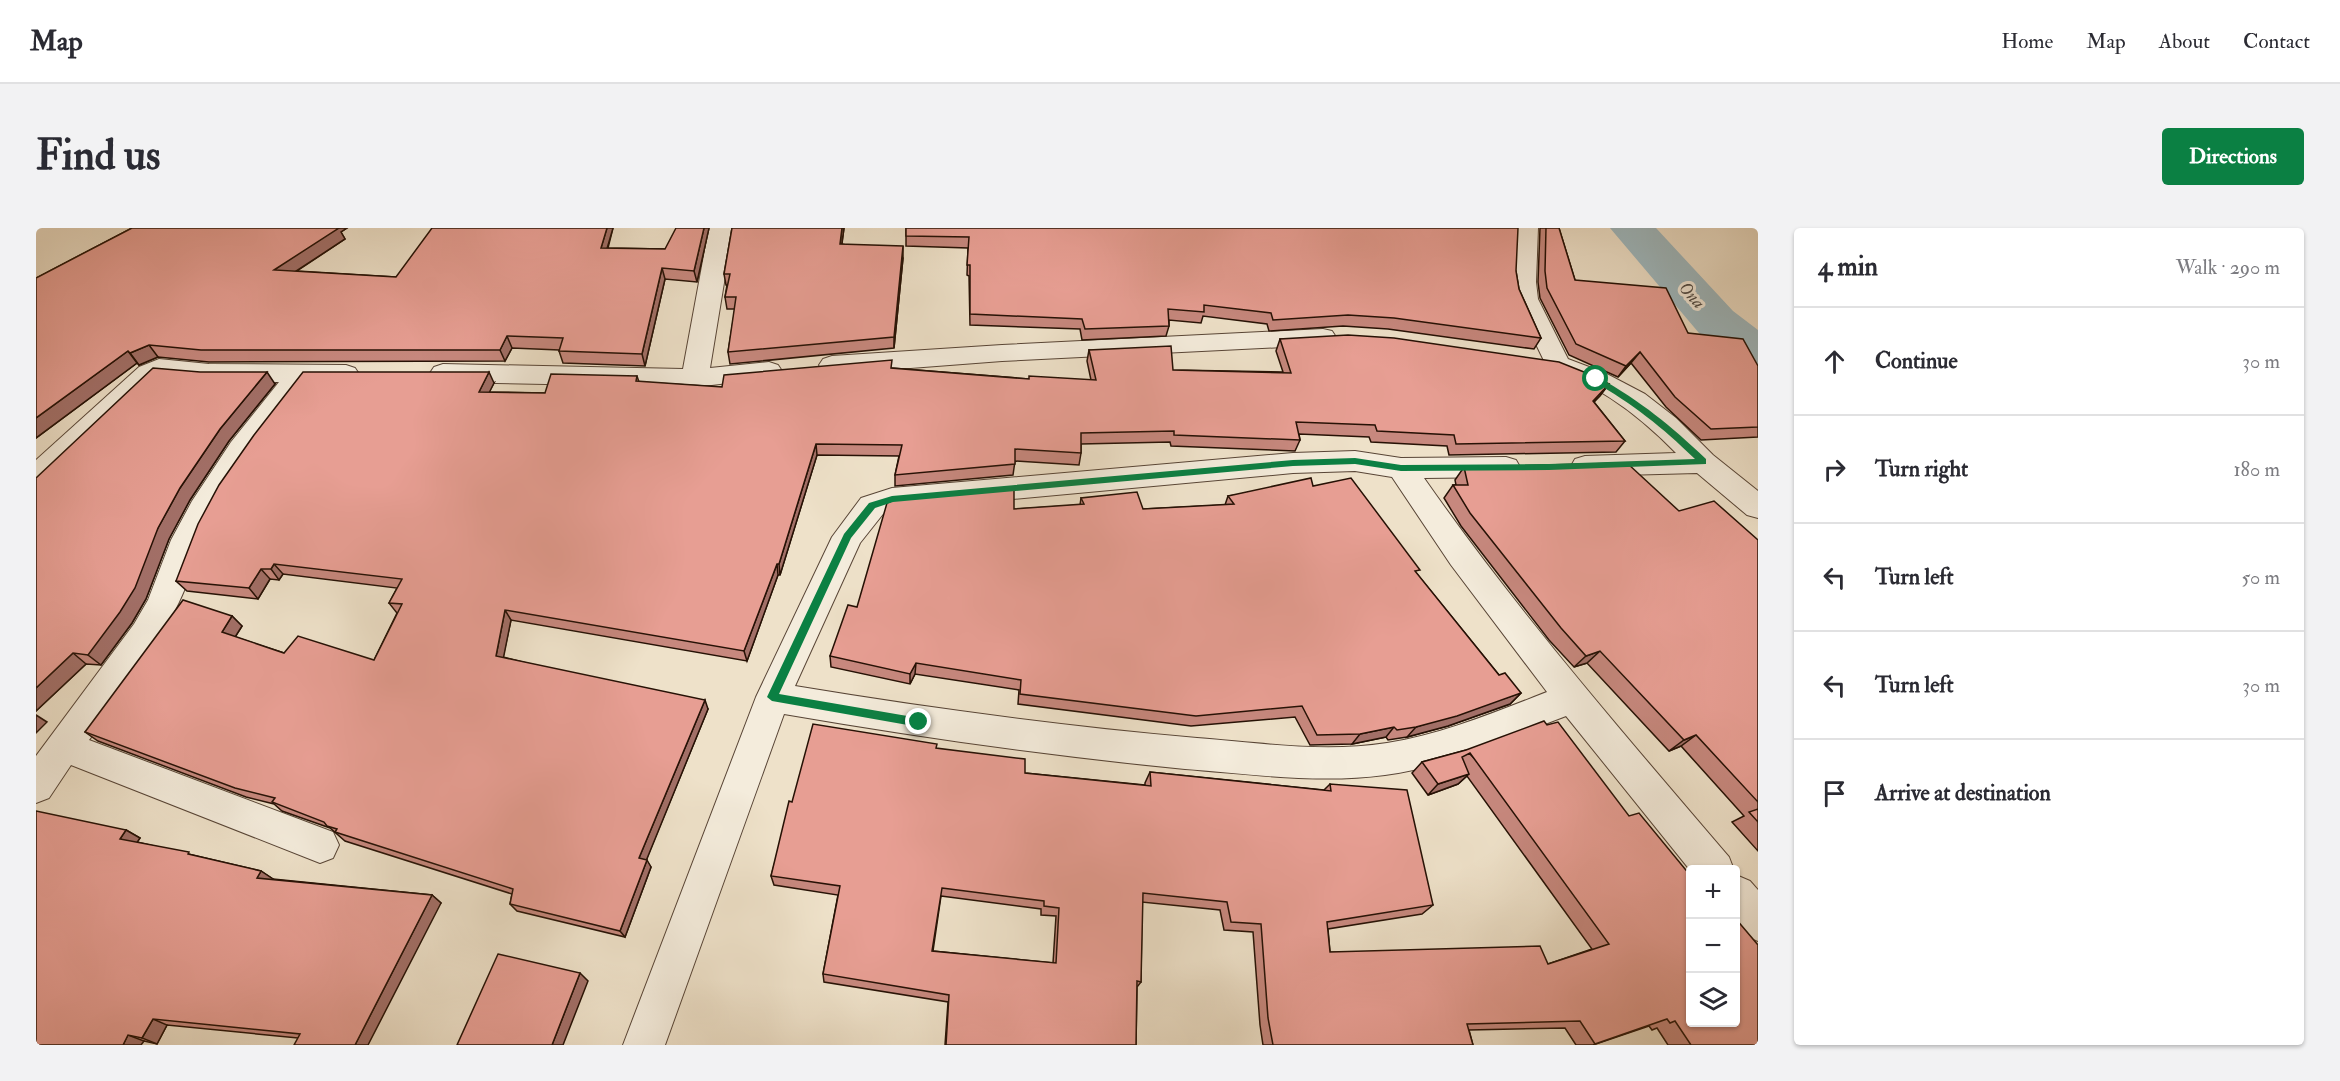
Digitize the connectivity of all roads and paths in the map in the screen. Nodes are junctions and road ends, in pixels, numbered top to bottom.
1 (721, 228) edge
2 (1526, 228) edge
3 (1343, 336) edge
4 (1522, 357) edge
5 (1557, 363) junction
6 (419, 373) edge
7 (301, 374) junction
8 (372, 374) edge
9 (694, 378) junction
10 (1703, 462) junction
11 (1401, 468) junction
12 (36, 477) edge
13 (1758, 507) edge
14 (772, 697) junction
15 (1572, 698) junction
16 (64, 746) junction
17 (36, 786) edge
18 (320, 845) dead end
19 (1711, 865) edge
20 (1740, 899) edge
21 (1758, 921) edge
22 (644, 1045) edge

1 - 9 street
2 - 5 street
3 - 9 street
4 - 5 street
5 - 10 street
6 - 9 street
7 - 8 street
7 - 12 street
7 - 16 street
10 - 11 street
10 - 13 street
11 - 14 street
11 - 15 street
14 - 15 street
14 - 22 street
15 - 19 street
16 - 17 street
16 - 18 street
20 - 21 street

